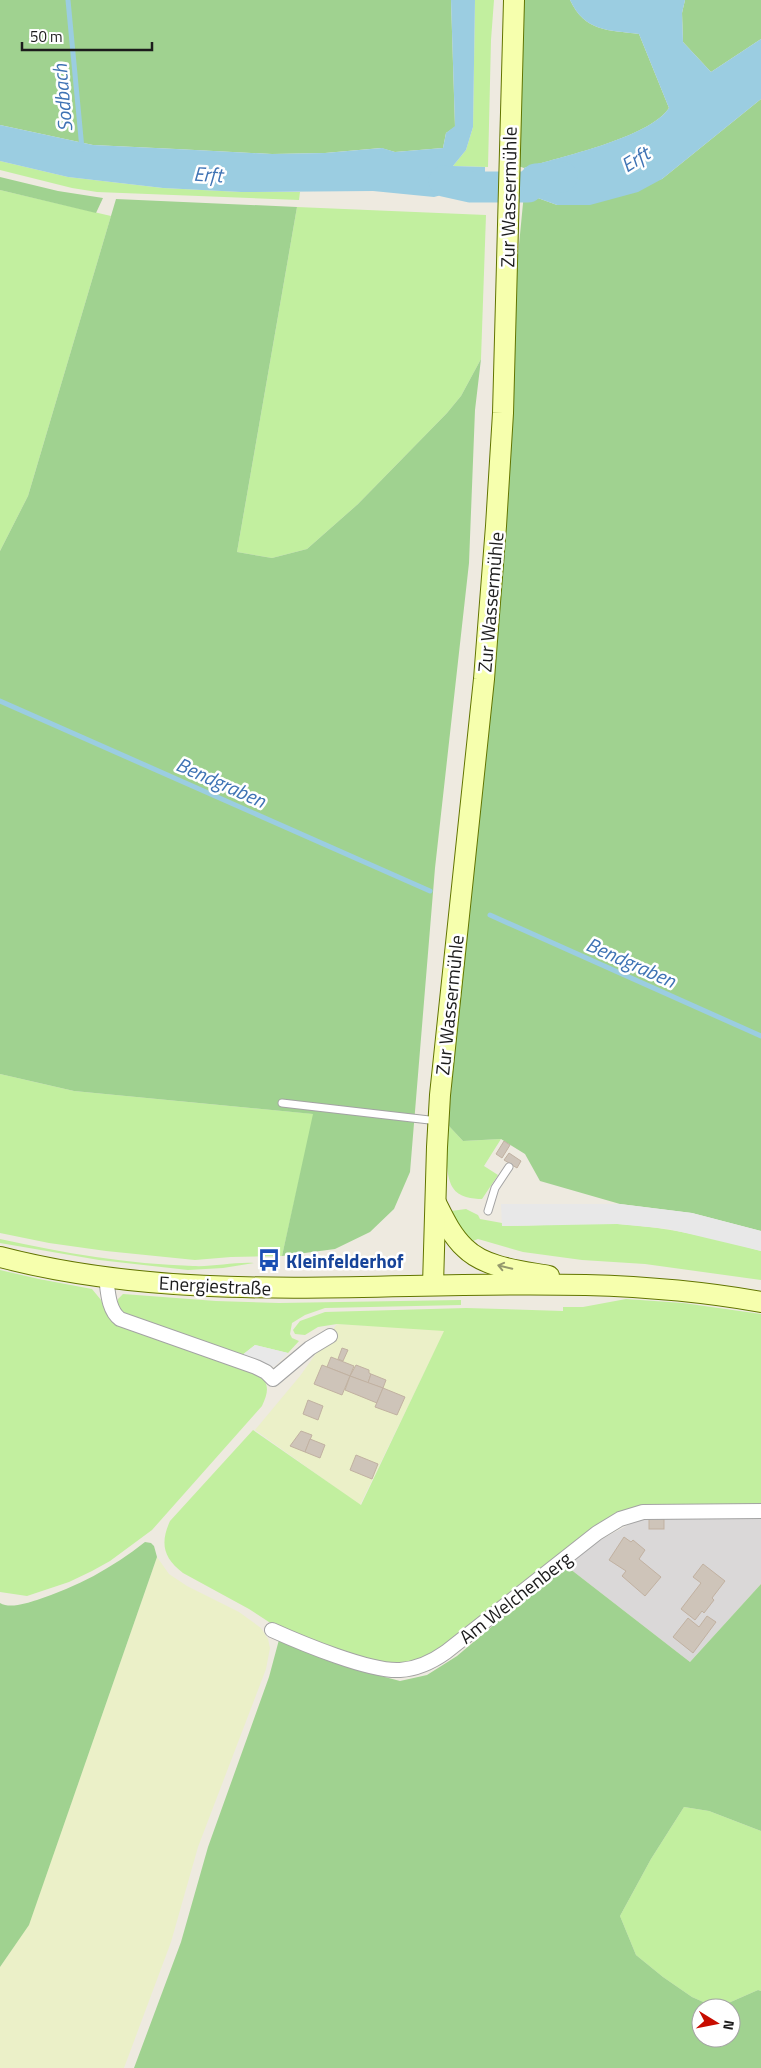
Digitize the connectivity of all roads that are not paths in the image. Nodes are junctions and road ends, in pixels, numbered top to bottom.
1 (514, 0) edge
2 (282, 1103) dead end
3 (438, 1121) junction
4 (509, 1167) dead end
5 (435, 1202) junction
6 (488, 1211) dead end
7 (0, 1256) edge
8 (106, 1277) junction
9 (433, 1285) junction
10 (605, 1285) junction
11 (761, 1302) edge
12 (330, 1336) dead end
13 (761, 1511) edge
14 (272, 1630) dead end

1 - 3 main road, Zur Wassermühle
2 - 3 lane
3 - 5 main road, Zur Wassermühle
4 - 6 lane
5 - 9 main road, Zur Wassermühle
10 -> 5 main road
7 - 8 main road, Energiestraße
8 - 9 main road, Energiestraße
8 - 12 street
9 - 10 main road, Energiestraße
10 - 11 main road
13 - 14 street, Am Welchenberg

